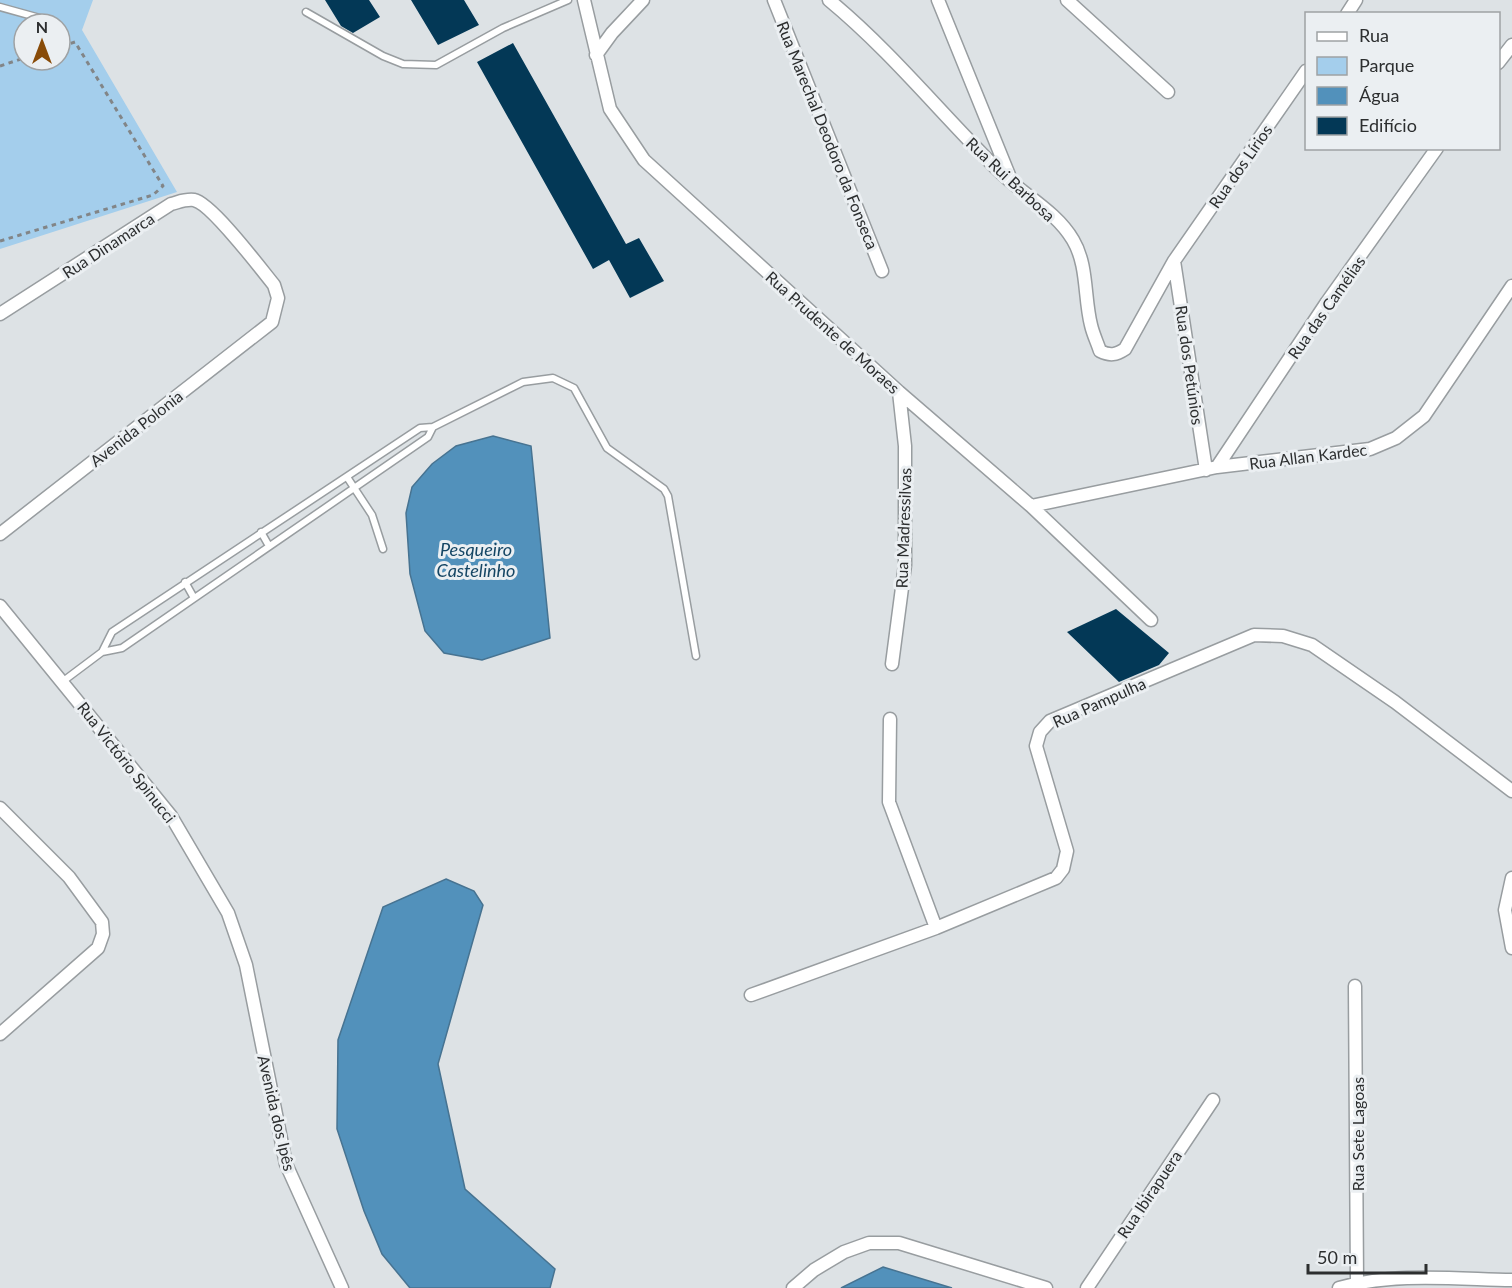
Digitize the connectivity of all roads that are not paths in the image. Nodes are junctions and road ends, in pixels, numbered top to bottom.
1 (568, 0) edge
2 (584, 0) edge
3 (643, 0) edge
4 (774, 0) edge
5 (829, 0) edge
6 (938, 0) edge
7 (1067, 0) edge
8 (0, 7) edge
9 (18, 12) edge
10 (306, 12) dead end
11 (1512, 45) edge
12 (596, 55) junction
13 (1500, 60) edge
14 (1305, 72) edge
15 (1168, 92) dead end
16 (1436, 150) edge
17 (1013, 184) junction
18 (1174, 261) junction
19 (882, 271) dead end
20 (1512, 286) edge
21 (0, 314) edge
22 (272, 322) joint
23 (899, 392) junction
24 (433, 427) junction
25 (1212, 468) junction
26 (347, 477) junction
27 (356, 487) junction
28 (1031, 506) junction
29 (261, 532) junction
30 (0, 534) edge
31 (269, 546) junction
32 (383, 549) dead end
33 (185, 582) junction
34 (194, 598) junction
35 (0, 606) edge
36 (1151, 620) dead end
37 (102, 652) junction
38 (696, 656) dead end
39 (892, 664) dead end
40 (62, 682) junction
41 (890, 719) dead end
42 (1512, 791) edge
43 (0, 808) edge
44 (5, 823) edge
45 (1512, 879) edge
46 (936, 928) junction
47 (1512, 948) edge
48 (246, 965) joint
49 (1355, 986) dead end
50 (751, 995) dead end
51 (0, 1034) edge
52 (1213, 1100) dead end
53 (1512, 1280) edge
54 (1357, 1282) junction
55 (342, 1288) edge
56 (793, 1288) edge
57 (1046, 1288) edge
58 (1087, 1288) edge
59 (1339, 1288) edge

1 - 10 lane
2 - 12 street, Rua Prudente de Moraes
3 - 12 street
4 - 19 street, Rua Marechal Deodoro da Fonseca
5 - 17 street, Rua Rui Barbosa
6 - 17 street
7 - 15 street
8 - 9 lane
11 - 13 street
12 - 23 street, Rua Prudente de Moraes
14 - 18 street, Rua dos Lírios
16 - 25 street, Rua das Camélias
17 - 18 street, Rua Rui Barbosa
18 - 25 street, Rua dos Petúnios
20 - 25 street, Rua Allan Kardec
21 - 22 street, Rua Dinamarca
22 - 30 street, Avenida Polonia
23 - 28 street, Rua Prudente de Moraes
23 - 39 street, Rua Madressilvas
24 - 26 lane
24 - 27 lane
24 - 38 lane
25 - 28 street, Rua Allan Kardec
26 - 27 lane
26 - 29 lane
27 - 31 lane
27 - 32 lane
28 - 36 street, Rua Prudente de Moraes
29 - 31 lane
29 - 33 lane
31 - 34 lane
33 - 34 lane
33 - 37 lane
34 - 37 lane
35 - 40 street, Rua Victório Spinucci
37 - 40 lane
40 - 48 street, Rua Victório Spinucci
41 - 46 street
42 - 46 street, Rua Pampulha
43 - 44 street
44 - 51 street
45 - 47 street
46 - 50 street, Rua Pampulha
48 - 55 street, Avenida dos Ipês
49 - 54 street, Rua Sete Lagoas
52 - 58 street, Rua Ibirapuera
53 - 54 street
54 - 59 street
56 - 57 street

